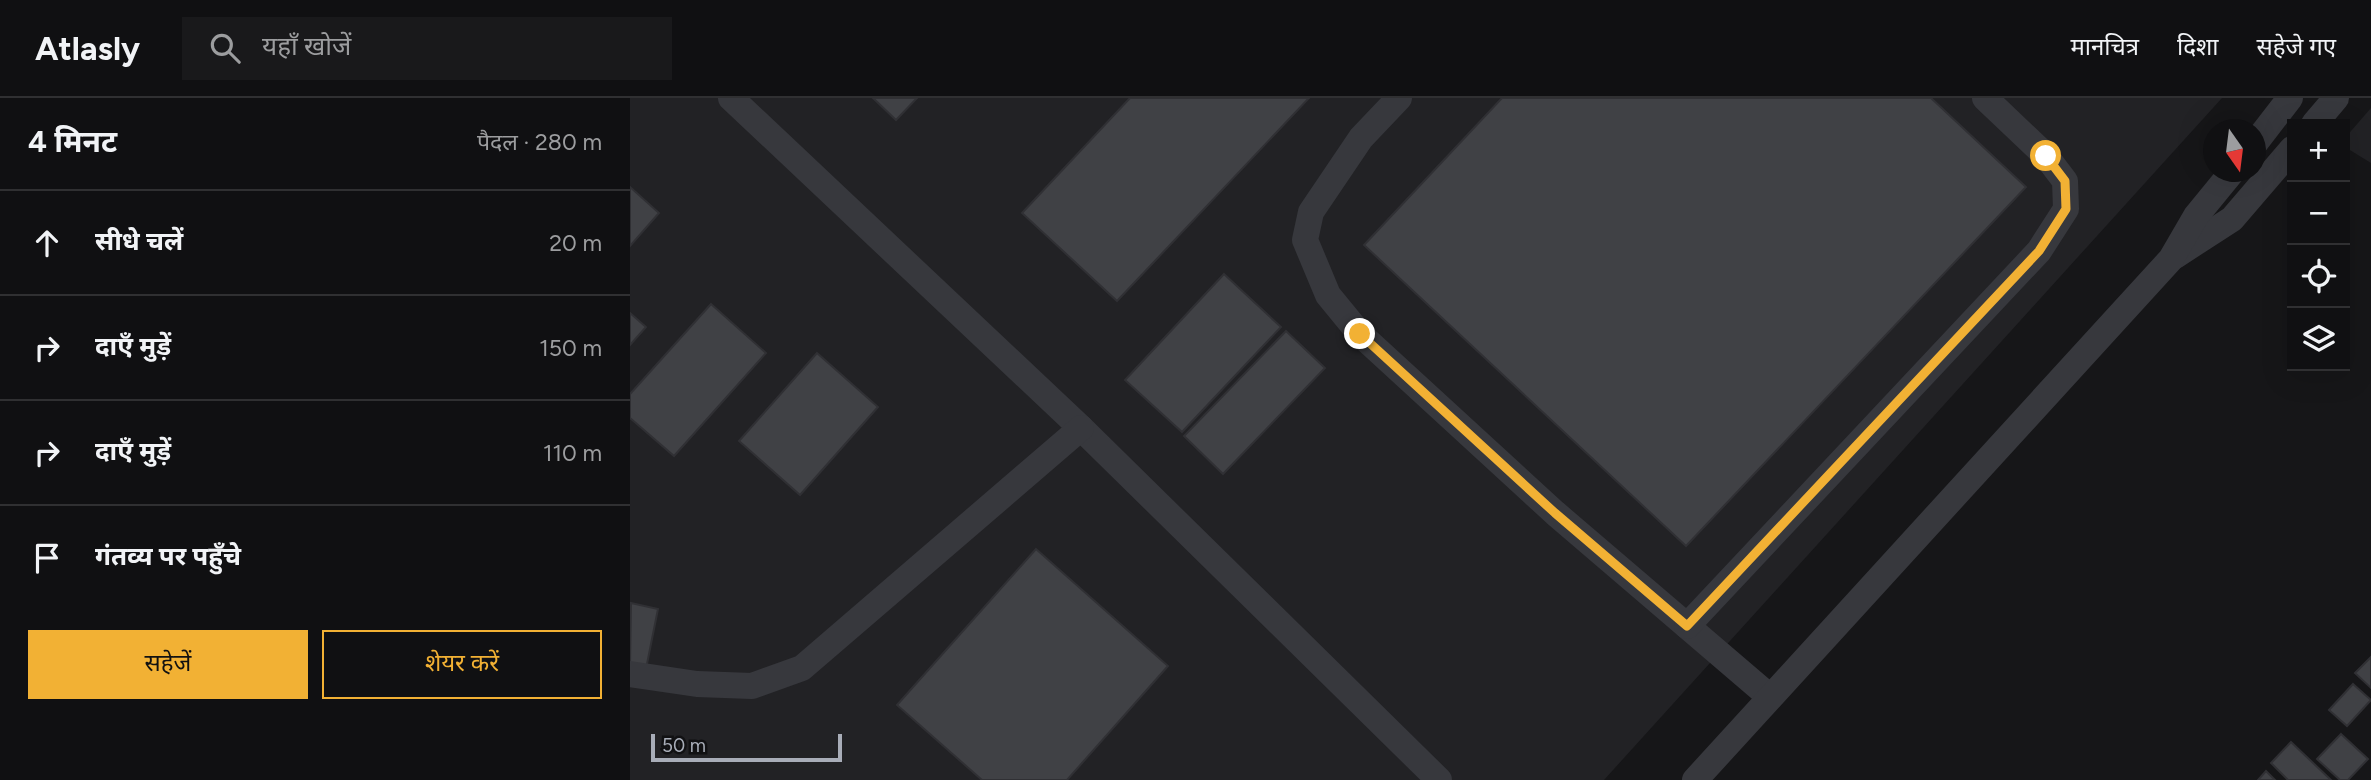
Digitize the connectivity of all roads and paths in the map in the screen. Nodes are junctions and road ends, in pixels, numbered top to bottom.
1 (731, 98) edge
2 (1399, 98) edge
3 (1985, 98) edge
4 (2290, 98) edge
5 (2336, 98) edge
6 (2318, 119) edge
7 (2266, 129) edge
8 (2287, 155) edge
9 (2224, 182) edge
10 (2171, 259) junction
11 (1081, 428) junction
12 (1687, 626) junction
13 (630, 674) edge
14 (1770, 697) junction
15 (1697, 779) edge
16 (1439, 780) edge

1 - 11 street
2 - 12 street
3 - 12 street
4 - 7 street
5 - 6 street
8 - 10 street
9 - 10 street
10 - 14 street
11 - 13 street
11 - 16 street
12 - 14 street
14 - 15 street

